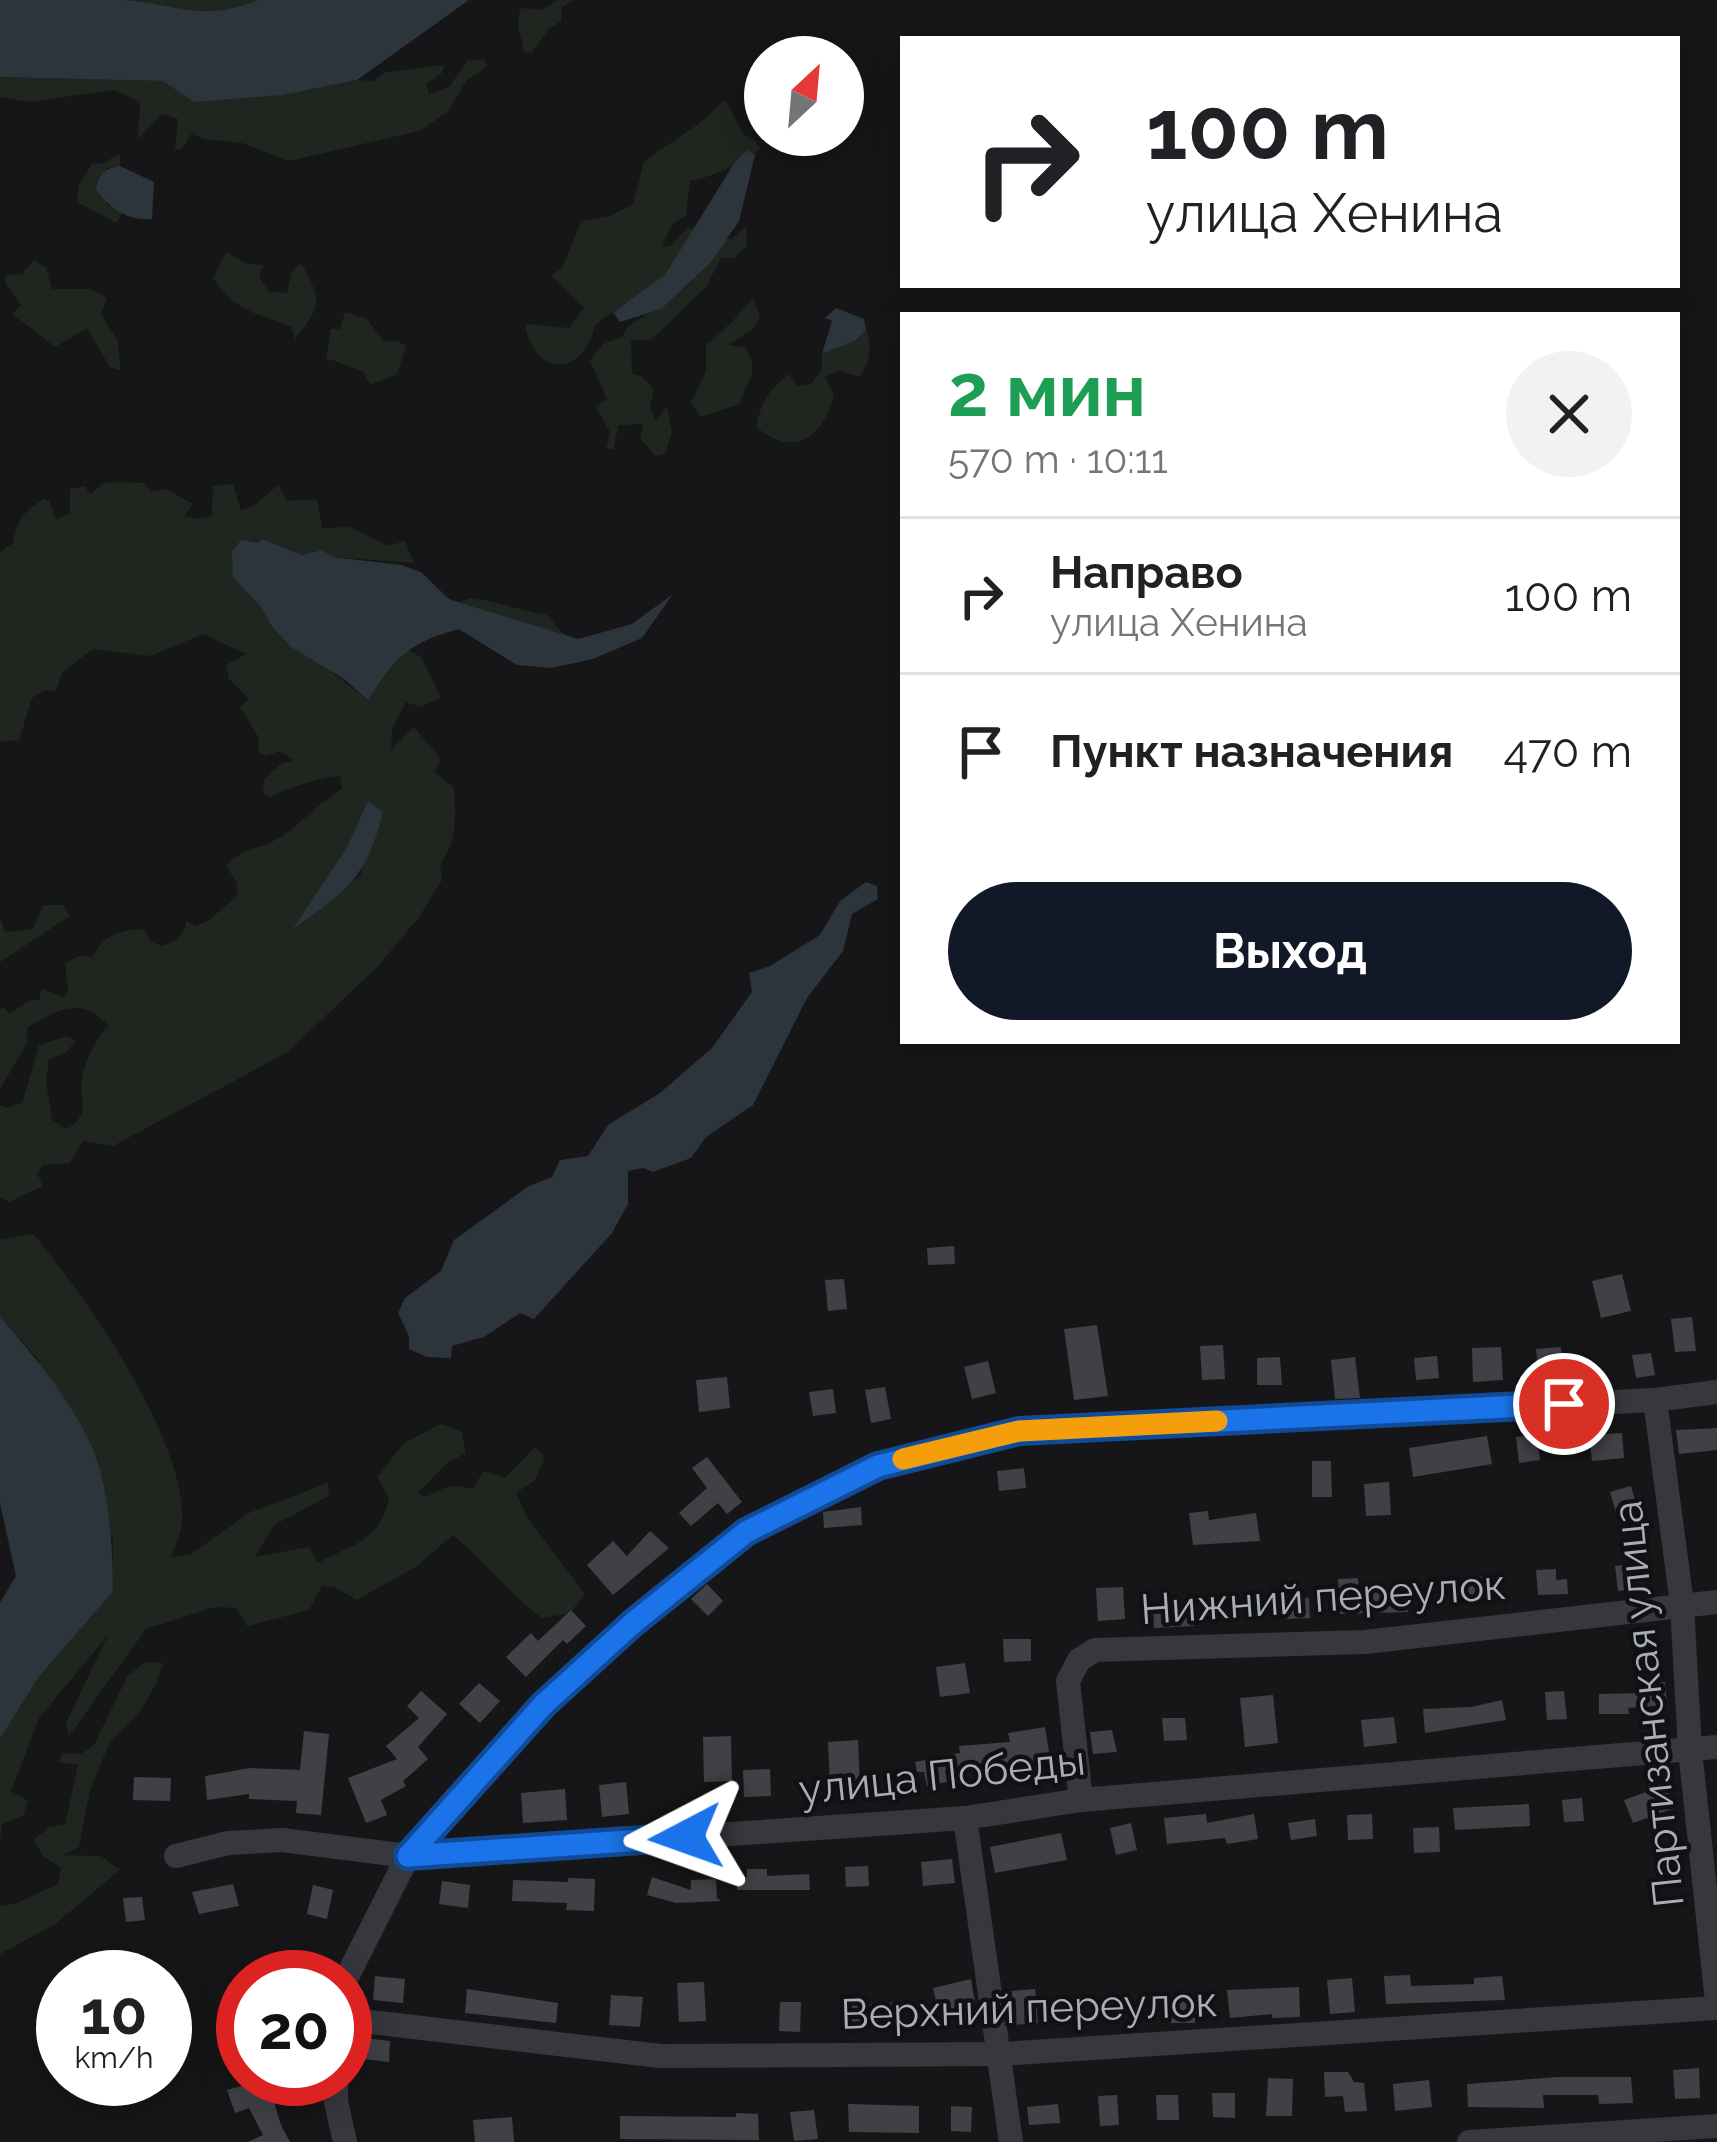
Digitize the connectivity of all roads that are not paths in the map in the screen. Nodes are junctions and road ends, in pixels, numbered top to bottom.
1 (1717, 1392) edge
2 (1655, 1400) junction
3 (1717, 1602) edge
4 (1682, 1604) junction
5 (1717, 1747) edge
6 (1690, 1750) junction
7 (1081, 1800) junction
8 (965, 1818) junction
9 (176, 1856) dead end
10 (408, 1856) junction
11 (361, 1950) edge
12 (1717, 2004) edge
13 (372, 2022) edge
14 (1001, 2054) junction
15 (337, 2106) edge
16 (1717, 2126) edge
17 (345, 2142) edge
18 (1011, 2142) edge
19 (1469, 2142) edge

1 - 2 street
2 - 4 street, Партизанская улица
2 - 10 street
3 - 4 street, Нижний переулок
4 - 6 street, Партизанская улица
4 - 7 street, Нижний переулок
5 - 6 street, улица Победы
6 - 7 street, улица Победы
6 - 12 street, Партизанская улица
7 - 8 street, улица Победы
8 - 10 street, улица Победы
8 - 14 street
9 - 10 street, улица Победы
10 - 11 street
12 - 14 street, Верхний переулок
13 - 14 street, Верхний переулок
14 - 18 street
15 - 17 street
16 - 19 street

